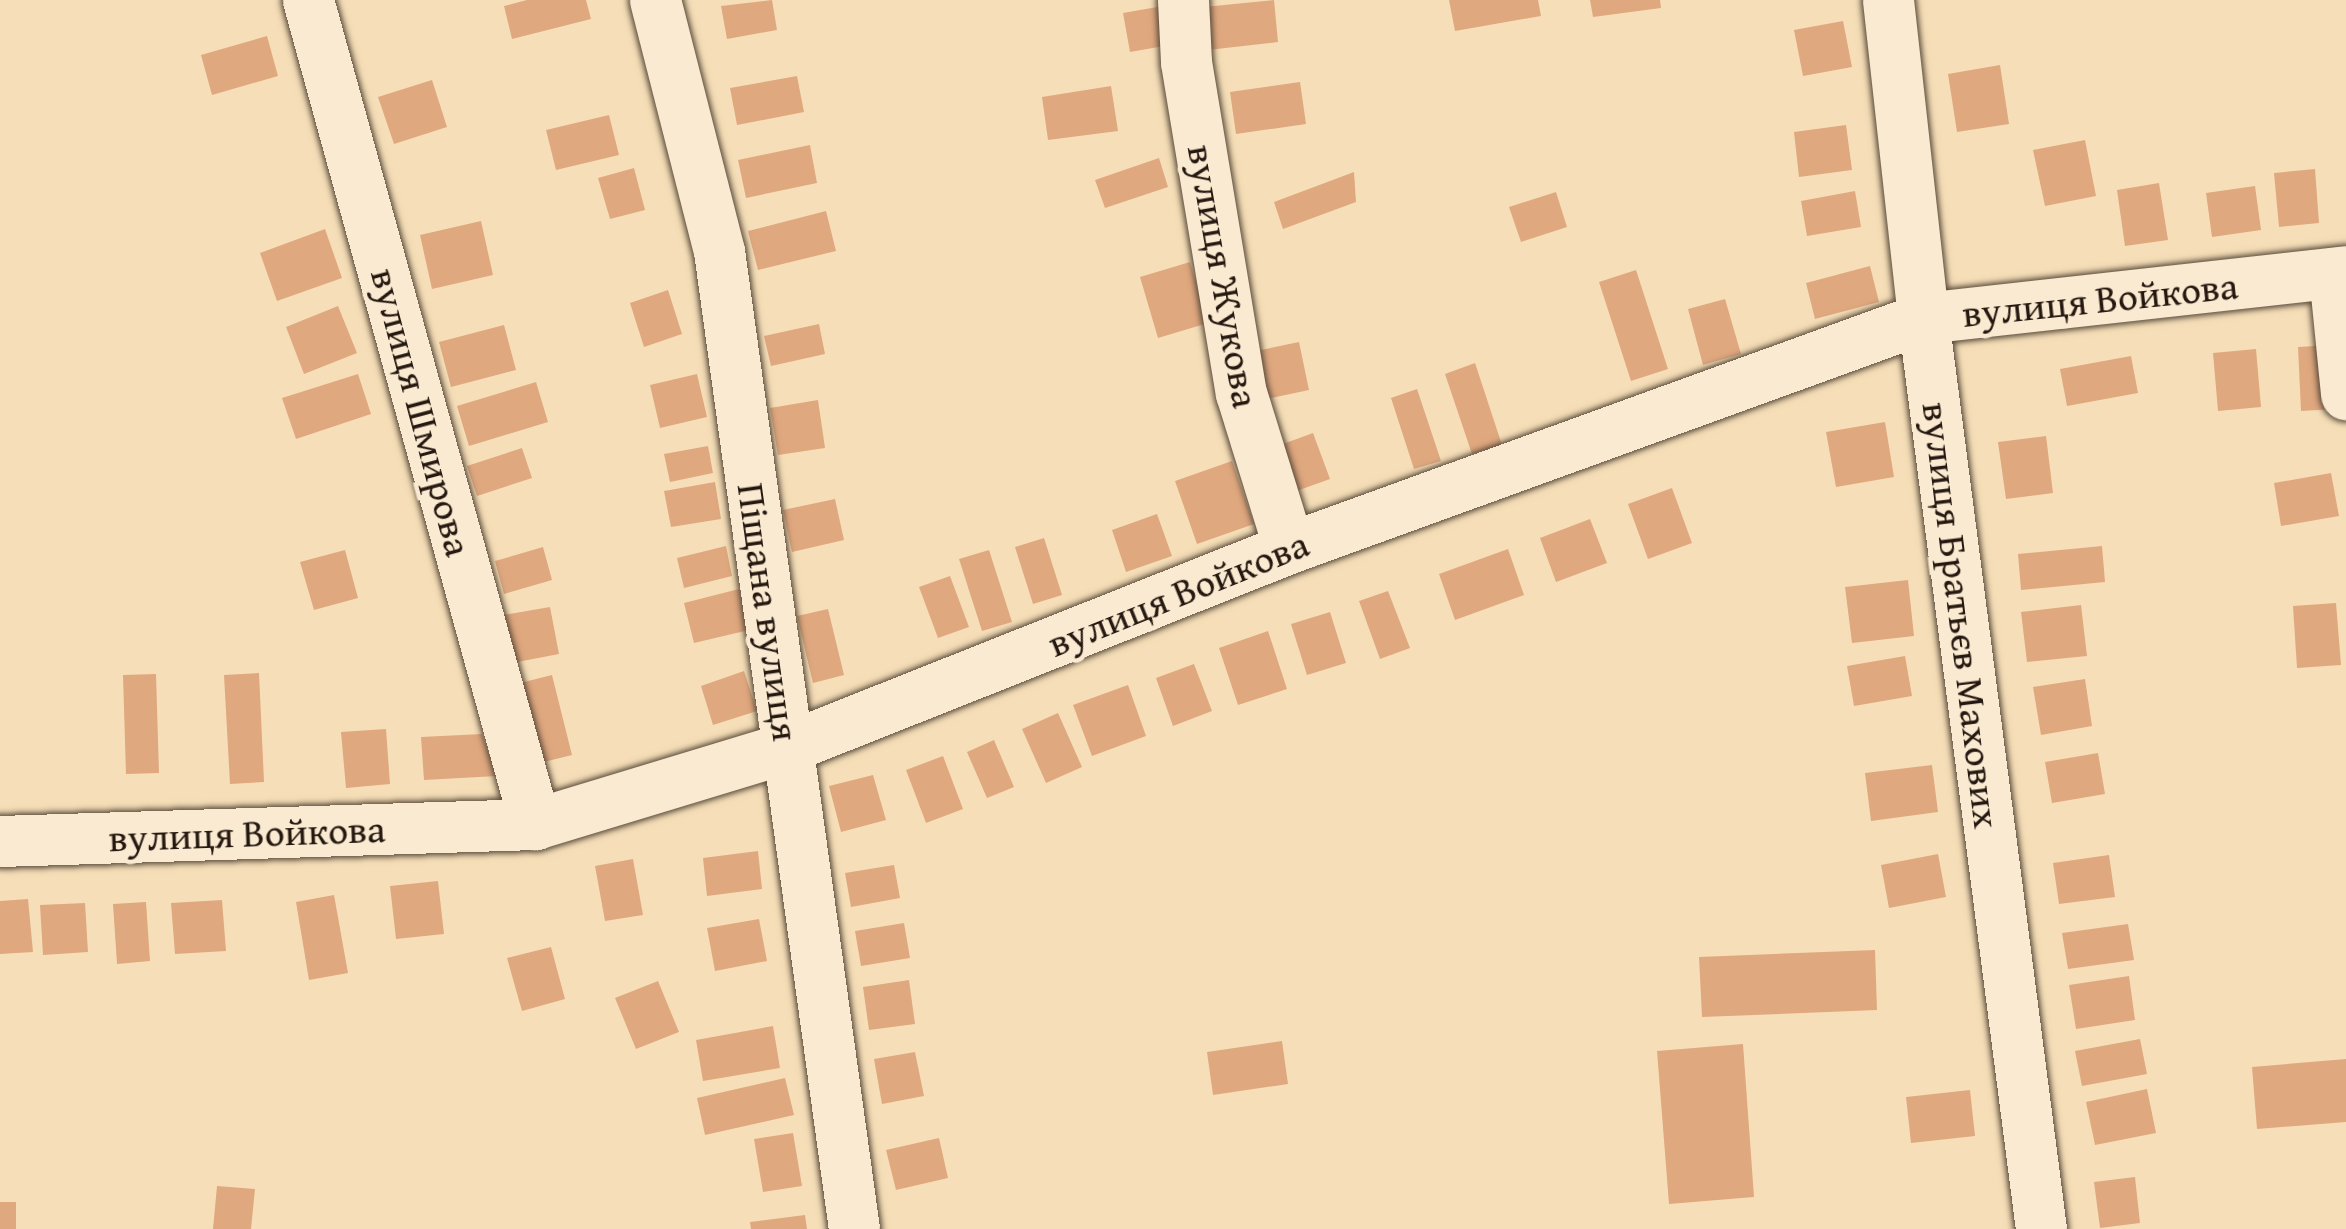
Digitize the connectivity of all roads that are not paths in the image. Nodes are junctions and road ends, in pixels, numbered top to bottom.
1 (308, 0) edge
2 (655, 0) edge
3 (1183, 0) edge
4 (1888, 0) edge
5 (2340, 272) edge
6 (1923, 318) junction
7 (2346, 394) edge
8 (1289, 548) junction
9 (788, 748) junction
10 (535, 824) junction
11 (0, 841) edge
12 (854, 1229) edge
13 (2041, 1229) edge

1 - 10 street, вулиця Шмирова
2 - 9 street, Піщана вулиця
3 - 8 street, вулиця Жукова
4 - 6 street, вулиця Братьєв Махових
5 - 6 street, вулиця Войкова
5 - 7 street
6 - 8 street, вулиця Войкова
6 - 13 street, вулиця Братьєв Махових
8 - 9 street, вулиця Войкова
9 - 10 street, вулиця Войкова
9 - 12 street, Піщана вулиця
10 - 11 street, вулиця Войкова

